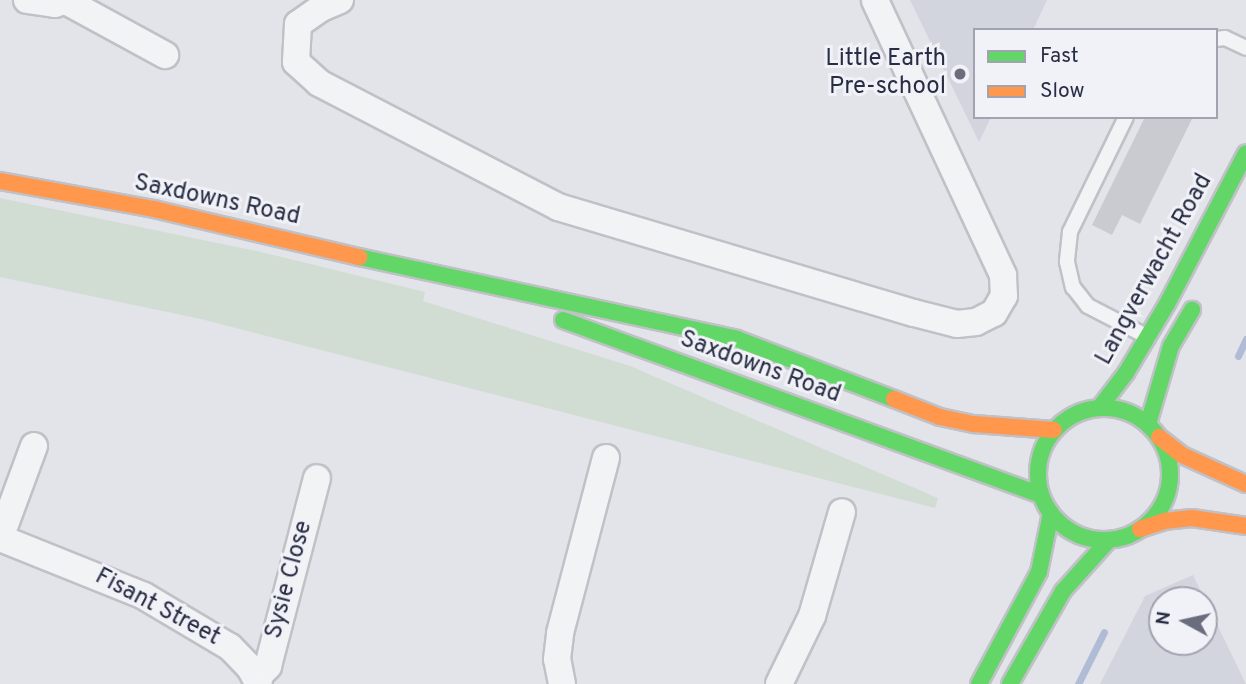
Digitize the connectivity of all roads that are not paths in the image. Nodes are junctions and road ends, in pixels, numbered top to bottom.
1 (27, 0) edge
2 (66, 0) edge
3 (340, 0) edge
4 (875, 0) edge
5 (1218, 39) edge
6 (1246, 48) edge
7 (165, 55) dead end
8 (1125, 119) edge
9 (1246, 153) edge
10 (0, 181) edge
11 (463, 282) junction
12 (1202, 292) dead end
13 (1148, 337) junction
14 (1100, 407) junction
15 (1148, 424) junction
16 (1054, 430) junction
17 (1159, 437) junction
18 (34, 446) dead end
19 (606, 458) dead end
20 (317, 478) dead end
21 (1246, 484) edge
22 (1041, 495) junction
23 (842, 512) dead end
24 (1051, 513) junction
25 (1246, 526) edge
26 (1140, 529) junction
27 (0, 538) edge
28 (1109, 540) junction
29 (258, 681) edge
30 (562, 684) edge
31 (779, 684) edge
32 (979, 684) edge
33 (1010, 684) edge

1 - 2 street
2 - 7 street
3 - 4 street
5 - 6 lane
8 - 13 lane
9 - 13 street, Langverwacht Road
10 - 11 street, Saxdowns Road
11 - 16 street, Saxdowns Road
11 - 22 street, Saxdowns Road
12 - 15 street
13 - 14 street, Langverwacht Road
14 - 15 street
14 - 16 street
15 - 17 street
16 - 22 street
17 - 21 street
17 - 26 street
18 - 27 street
19 - 30 street
20 - 29 street, Sysie Close
22 - 24 street
23 - 31 street
24 - 28 street
24 - 32 street
25 - 26 street
26 - 28 street
27 - 29 street, Fisant Street
28 - 33 street

